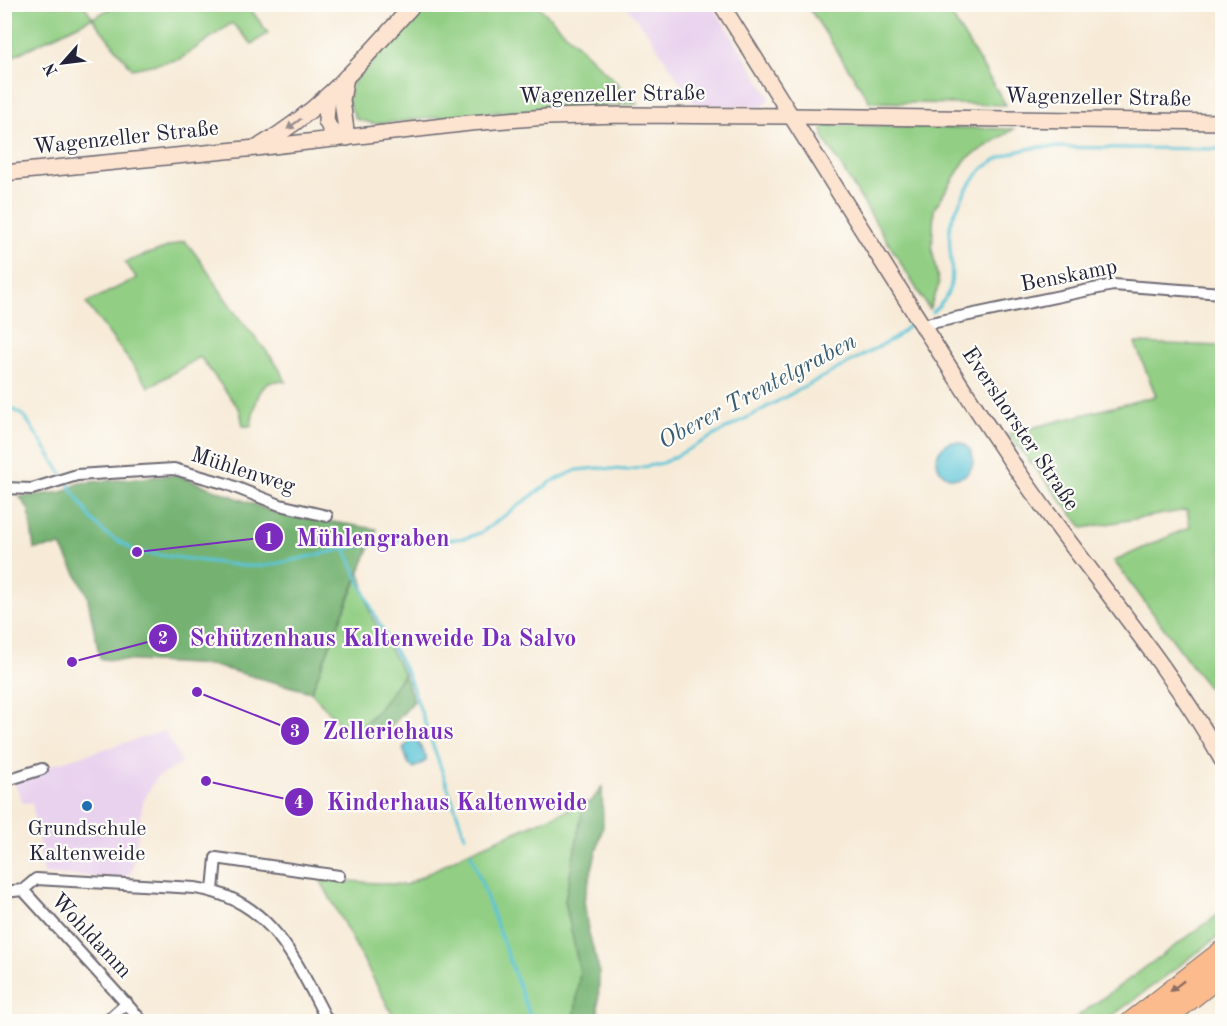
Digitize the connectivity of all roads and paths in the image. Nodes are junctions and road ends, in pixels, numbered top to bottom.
1 (414, 4) edge
2 (720, 4) edge
3 (346, 77) junction
4 (328, 95) junction
5 (791, 116) junction
6 (1222, 122) edge
7 (341, 139) junction
8 (256, 148) junction
9 (4, 173) edge
10 (1222, 292) edge
11 (925, 326) junction
12 (4, 488) edge
13 (327, 516) dead end
14 (1222, 760) edge
15 (42, 769) dead end
16 (4, 781) edge
17 (339, 876) dead end
18 (22, 890) junction
19 (213, 890) junction
20 (4, 892) edge
21 (1222, 951) edge
22 (1222, 974) edge
23 (127, 1003) junction
24 (105, 1022) edge
25 (143, 1022) edge
26 (328, 1022) edge
27 (1131, 1022) edge
28 (1162, 1022) edge

1 - 3 street
2 - 5 street, Evershorster Straße
3 - 4 street
3 - 7 street
4 - 7 street
4 -> 8 street
5 - 6 street, Wagenzeller Straße
5 - 7 street, Wagenzeller Straße
5 - 11 street, Evershorster Straße
7 - 8 street, Wagenzeller Straße
8 - 9 street, Wagenzeller Straße
10 - 11 street, Benskamp
11 - 14 street, Evershorster Straße
12 - 13 street, Mühlenweg
15 - 16 street
17 - 19 street
18 - 19 street
18 - 20 street, Wohldamm
18 - 23 street, Wohldamm
19 - 26 street
21 -> 27 highway
22 - 28 highway
23 - 24 street
23 - 25 street, Wohldamm

